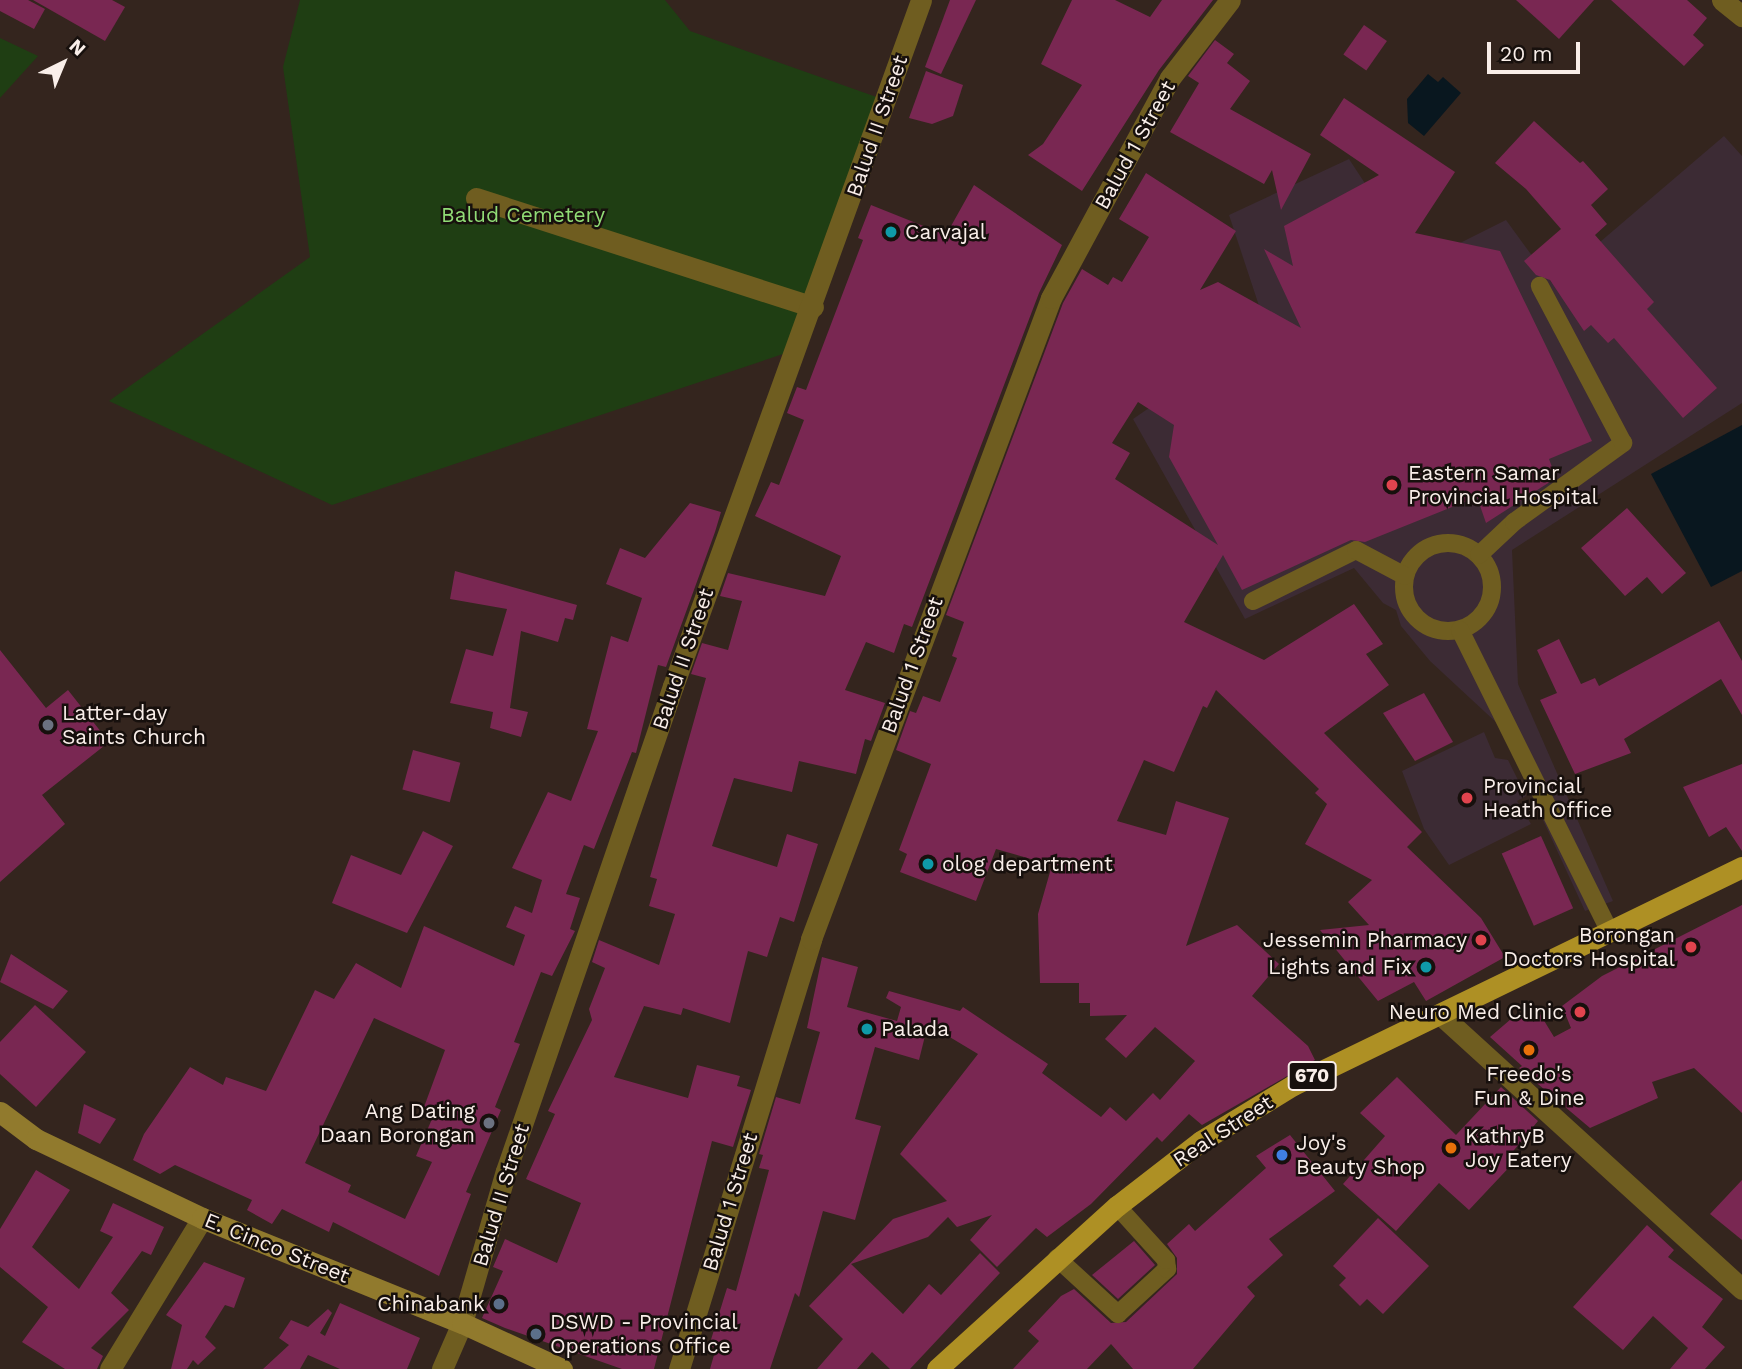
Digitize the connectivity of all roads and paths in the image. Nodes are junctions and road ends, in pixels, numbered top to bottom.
1 (921, 0) edge
2 (1230, 0) edge
3 (475, 198) dead end
4 (1540, 286) dead end
5 (813, 307) junction
6 (1479, 555) junction
7 (1405, 576) junction
8 (1253, 601) dead end
9 (1460, 630) junction
10 (1742, 867) edge
11 (1609, 930) junction
12 (1441, 1015) junction
13 (0, 1112) edge
14 (1117, 1206) junction
15 (202, 1218) junction
16 (1057, 1258) junction
17 (1742, 1289) edge
18 (462, 1323) junction
19 (110, 1369) edge
20 (442, 1369) edge
21 (562, 1369) edge
22 (679, 1369) edge
23 (937, 1369) edge

1 - 5 street, Balud II Street
2 - 22 street, Balud 1 Street
3 - 5 street
4 - 6 lane
5 - 18 street, Balud II Street
6 - 7 lane
6 - 9 lane
7 - 8 lane
7 - 9 lane
9 - 11 lane
10 - 11 main road, Real Street / 670
11 - 12 main road, Real Street / 670
12 - 14 main road, Real Street / 670
12 - 17 street
13 - 15 street, E. Cinco Street
14 - 16 main road, Real Street / 670
14 - 16 lane
15 - 18 street, E. Cinco Street
15 - 19 street
16 - 23 main road, Real Street / 670
18 - 20 street, Balud II Street
18 - 21 street, E. Cinco Street

